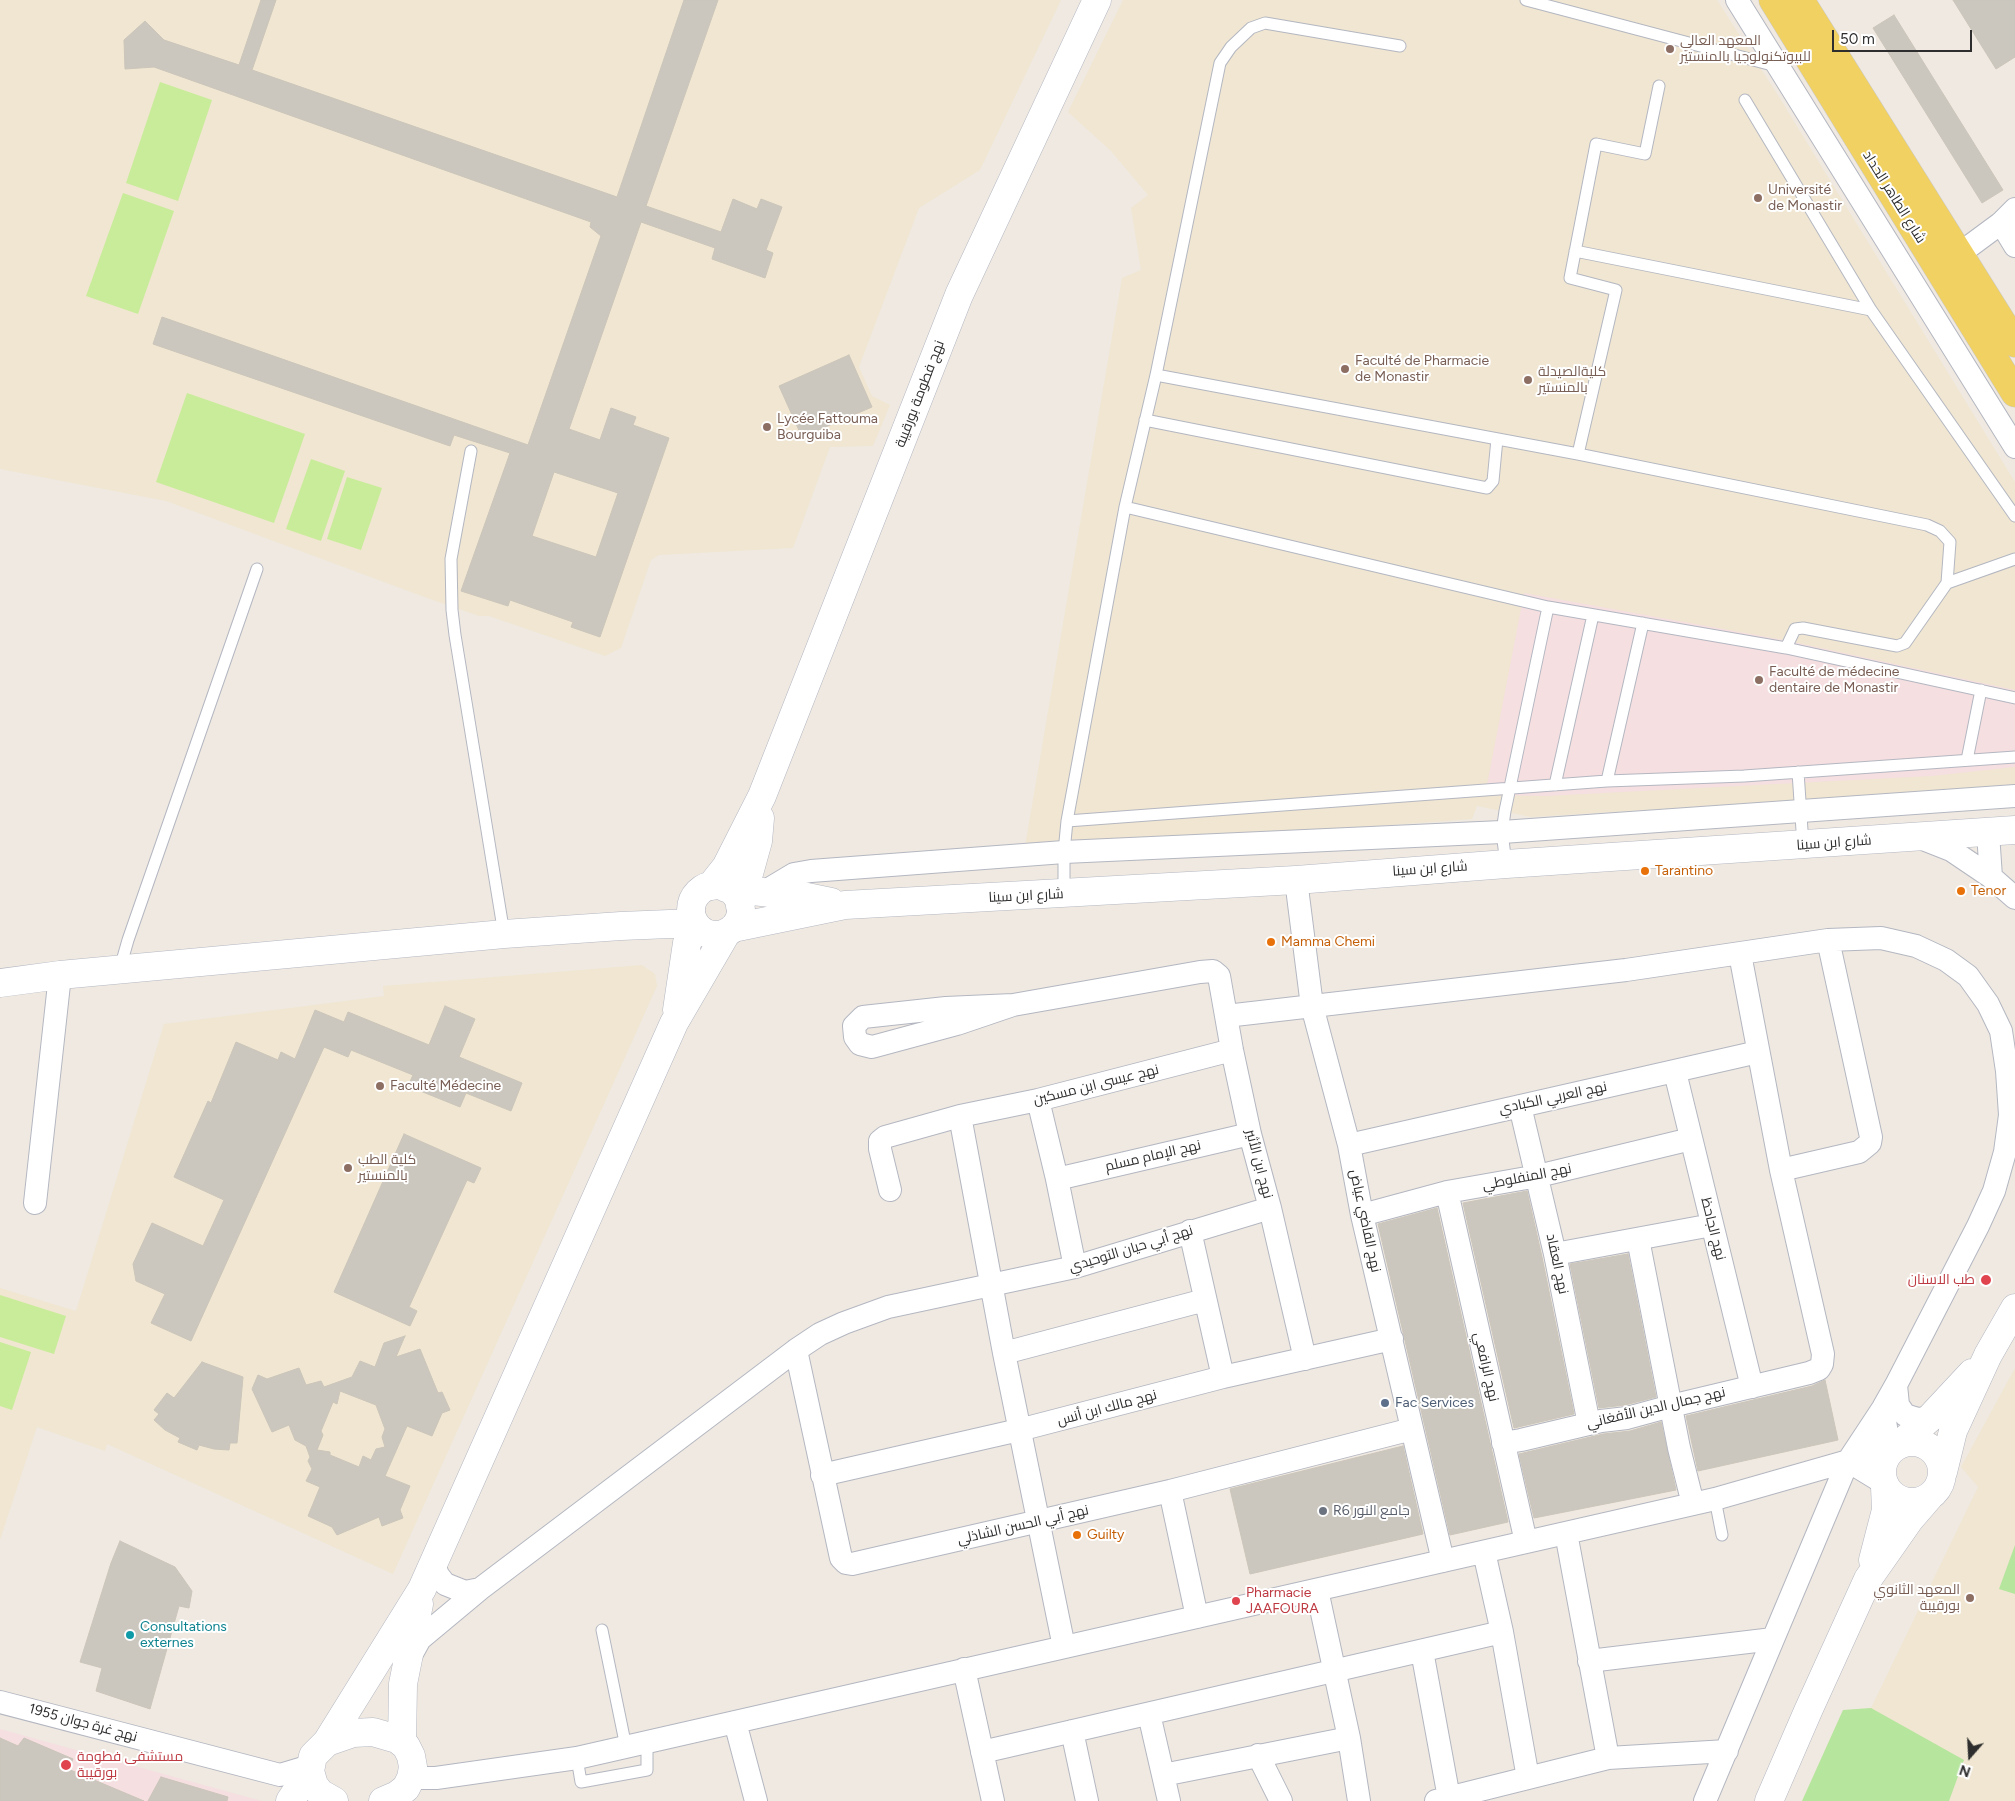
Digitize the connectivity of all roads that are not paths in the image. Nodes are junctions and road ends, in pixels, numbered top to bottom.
1 (1097, 0) edge
2 (1526, 0) edge
3 (1736, 0) edge
4 (1772, 0) edge
5 (1800, 0) edge
6 (1400, 46) dead end
7 (1777, 66) junction
8 (1659, 86) dead end
9 (1745, 100) dead end
10 (2008, 216) edge
11 (2015, 246) edge
12 (1574, 250) junction
13 (1959, 254) junction
14 (1870, 310) junction
15 (2015, 344) edge
16 (1156, 375) junction
17 (2015, 393) edge
18 (1145, 420) junction
19 (1497, 439) junction
20 (2015, 447) edge
21 (471, 451) dead end
22 (1578, 454) junction
23 (1125, 507) junction
24 (2015, 516) edge
25 (2015, 559) edge
26 (257, 569) dead end
27 (1947, 582) junction
28 (1548, 607) junction
29 (1594, 615) junction
30 (1643, 623) junction
31 (1786, 648) junction
32 (1981, 690) junction
33 (2015, 698) edge
34 (2015, 757) edge
35 (1967, 760) junction
36 (1798, 772) junction
37 (1607, 781) junction
38 (1555, 785) junction
39 (1510, 787) junction
40 (2015, 796) edge
41 (1800, 810) junction
42 (1067, 821) junction
43 (2015, 830) edge
44 (1502, 832) junction
45 (1988, 833) junction
46 (1917, 837) junction
47 (1803, 845) junction
48 (1064, 852) junction
49 (1506, 864) junction
50 (1991, 877) junction
51 (1296, 880) junction
52 (1064, 894) junction
53 (2015, 898) edge
54 (845, 905) junction
55 (723, 907) junction
56 (504, 934) junction
57 (1828, 940) junction
58 (1740, 954) junction
59 (120, 970) junction
60 (60, 975) junction
61 (0, 982) edge
62 (1013, 1004) junction
63 (1312, 1006) junction
64 (1226, 1016) junction
65 (1232, 1050) junction
66 (1758, 1052) junction
67 (1675, 1072) junction
68 (1038, 1100) junction
69 (1520, 1106) junction
70 (960, 1116) junction
71 (1250, 1134) junction
72 (1691, 1139) junction
73 (1349, 1146) junction
74 (1781, 1170) junction
75 (1538, 1176) junction
76 (1057, 1179) junction
77 (890, 1190) dead end
78 (1447, 1192) junction
79 (35, 1203) dead end
80 (1270, 1208) junction
81 (1362, 1215) junction
82 (1712, 1225) junction
83 (1190, 1232) junction
84 (1638, 1239) junction
85 (1555, 1254) junction
86 (1075, 1267) junction
87 (992, 1286) junction
88 (1205, 1300) junction
89 (2015, 1308) edge
90 (1392, 1340) junction
91 (796, 1350) junction
92 (1004, 1353) junction
93 (1988, 1355) junction
94 (1305, 1359) junction
95 (1223, 1377) junction
96 (1896, 1385) junction
97 (1752, 1386) junction
98 (1671, 1406) junction
99 (1883, 1408) junction
100 (1930, 1418) junction
101 (1589, 1424) junction
102 (1412, 1429) junction
103 (1019, 1430) junction
104 (1503, 1443) junction
105 (1896, 1446) junction
106 (1848, 1461) junction
107 (1943, 1472) junction
108 (822, 1475) junction
109 (1884, 1485) junction
110 (1170, 1491) junction
111 (1929, 1497) junction
112 (1715, 1499) junction
113 (1693, 1504) junction
114 (1038, 1521) junction
115 (1566, 1533) junction
116 (1722, 1535) dead end
117 (1526, 1542) junction
118 (1484, 1552) junction
119 (1443, 1561) junction
120 (433, 1562) junction
121 (1868, 1579) junction
122 (422, 1589) junction
123 (480, 1589) junction
124 (1316, 1590) junction
125 (1197, 1617) junction
126 (602, 1630) dead end
127 (1502, 1632) junction
128 (1774, 1638) junction
129 (1064, 1647) junction
130 (1422, 1650) junction
131 (408, 1659) junction
132 (1589, 1661) junction
133 (964, 1669) junction
134 (1334, 1671) junction
135 (0, 1702) edge
136 (1149, 1714) junction
137 (735, 1722) junction
138 (1072, 1731) junction
139 (1349, 1738) junction
140 (327, 1742) junction
141 (402, 1743) junction
142 (636, 1744) junction
143 (1727, 1751) junction
144 (982, 1752) junction
145 (1258, 1755) junction
146 (577, 1758) junction
147 (1608, 1758) junction
148 (310, 1768) junction
149 (1163, 1775) junction
150 (1528, 1778) junction
151 (414, 1787) edge
152 (1442, 1799) edge
153 (290, 1801) edge
154 (334, 1801) edge
155 (383, 1801) edge
156 (756, 1801) edge
157 (993, 1801) edge
158 (1087, 1801) edge
159 (1169, 1801) edge
160 (1281, 1801) edge
161 (1358, 1801) edge
162 (1705, 1801) edge
163 (1769, 1801) edge

1 - 55 main road, نهج فطومة بورقيبة
2 - 7 lane
3 - 7 street
4 - 17 main road, شارع الطاهر الحداد
5 - 13 main road, شارع الطاهر الحداد
6 - 16 lane
7 - 20 street
8 - 12 lane
9 - 14 lane
10 - 11 street
10 - 13 street
12 - 14 lane
12 - 22 lane
13 - 15 main road, شارع الطاهر الحداد
14 - 24 lane
16 - 18 lane
16 - 19 lane
18 - 19 lane
18 - 23 lane
19 - 22 lane
21 - 56 lane
22 - 27 lane
23 - 28 lane
23 - 42 lane
25 - 27 lane
26 - 59 lane
27 - 31 lane
28 - 29 lane
28 - 39 lane
29 - 30 lane
29 - 38 lane
30 - 31 lane
30 - 37 lane
31 - 32 lane
32 - 33 lane
32 - 35 lane
34 - 35 lane
35 - 36 lane
36 - 37 lane
36 - 41 lane
37 - 38 lane
38 - 39 lane
39 - 42 lane
39 - 44 lane
40 - 41 street
41 - 44 street
41 - 47 lane
42 - 48 lane
43 - 45 main road, شارع ابن سينا
44 - 48 street
44 - 49 lane
45 - 46 main road, شارع ابن سينا
45 - 50 street
46 - 47 main road, شارع ابن سينا
46 - 50 street
47 - 49 main road, شارع ابن سينا
48 - 52 lane
48 - 55 street
49 - 51 main road, شارع ابن سينا
50 - 53 street
51 - 52 main road, شارع ابن سينا
51 - 63 street, نهج القاضي عياض
52 - 54 main road, شارع ابن سينا
54 - 55 main road
54 - 55 main road
55 - 56 main road
55 - 120 main road
56 - 59 main road
57 - 58 street
57 - 74 street
57 - 96 street
58 - 63 street
58 - 66 street
59 - 60 main road
60 - 61 main road
60 - 79 street
62 - 62 street
62 - 64 street, نهج ابن الأثير
63 - 64 street
63 - 73 street, نهج القاضي عياض
64 - 65 street, نهج ابن الأثير
65 - 68 street, نهج عيسى ابن مسكين
65 - 71 street, نهج ابن الأثير
66 - 67 street, نهج العربي الكبادي
66 - 74 street
67 - 69 street, نهج العربي الكبادي
67 - 72 street, نهج الجاحظ
68 - 70 street, نهج عيسى ابن مسكين
68 - 76 street
69 - 73 street, نهج العربي الكبادي
69 - 75 street, نهج العقاد
70 - 77 street, نهج عيسى ابن مسكين
70 - 87 street
71 - 76 street, نهج الإمام مسلم
71 - 80 street, نهج ابن الأثير
72 - 75 street, نهج المنفلوطي
72 - 82 street, نهج الجاحظ
73 - 81 street, نهج القاضي عياض
74 - 97 street, نهج جمال الدين الأفغاني
75 - 78 street, نهج المنفلوطي
75 - 85 street, نهج العقاد
76 - 86 street
78 - 81 street, نهج المنفلوطي
78 - 104 street, نهج الرافعي
80 - 83 street, نهج أبي حيان التوحيدي
80 - 94 street, نهج ابن الأثير
81 - 90 street, نهج القاضي عياض
82 - 84 street
82 - 97 street, نهج الجاحظ
83 - 86 street, نهج أبي حيان التوحيدي
83 - 88 street
84 - 85 street
84 - 98 street
85 - 101 street, نهج العقاد
86 - 87 street, نهج أبي حيان التوحيدي
87 - 91 street, نهج أبي حيان التوحيدي
87 - 92 street
88 - 92 street
88 - 95 street
89 - 93 main road
90 - 94 street, نهج مالك ابن أنس
90 - 102 street, نهج القاضي عياض
91 - 108 street, نهج أبي الحسن الشاذلي
91 - 123 street, نهج أبي حيان التوحيدي
92 - 103 street
93 - 100 main road
93 - 107 main road
94 - 95 street, نهج مالك ابن أنس
95 - 103 street, نهج مالك ابن أنس
96 - 99 street
96 - 100 street
97 - 98 street, نهج جمال الدين الأفغاني
98 - 101 street, نهج جمال الدين الأفغاني
98 - 113 street
99 - 105 street
99 - 106 street
100 - 105 main road
101 - 104 street, نهج جمال الدين الأفغاني
102 - 110 street, نهج أبي الحسن الشاذلي
102 - 119 street, نهج القاضي عياض
103 - 108 street, نهج مالك ابن أنس
103 - 114 street
104 - 117 street, نهج الرافعي
105 - 106 street
105 - 107 main road
105 - 109 main road
106 - 109 street
106 - 112 street
106 - 128 street
107 - 111 main road
108 - 114 street, نهج أبي الحسن الشاذلي
109 - 111 main road
109 - 121 main road
110 - 114 street, نهج أبي الحسن الشاذلي
110 - 125 street
111 - 121 main road
112 - 113 street
112 - 116 lane
113 - 115 street
114 - 129 street
115 - 117 street
115 - 132 street
117 - 118 street
118 - 119 street
118 - 127 street
119 - 124 street
120 - 122 main road
120 - 123 street
121 - 163 main road
122 - 131 main road
122 - 140 main road
123 - 131 street, نهج أبي حيان التوحيدي
124 - 125 street
124 - 134 street
125 - 129 street
126 - 142 lane
127 - 130 street
127 - 150 street
128 - 132 street
128 - 143 street
129 - 133 street
130 - 134 street
130 - 152 street
131 - 141 main road
132 - 147 street
133 - 137 street
133 - 144 street
134 - 136 street
134 - 139 street
135 - 148 street, نهج غرة جوان 1955
136 - 138 street
136 - 149 street
137 - 142 street
137 - 156 street
138 - 144 street
138 - 158 street
139 - 145 street
139 - 161 street
140 - 141 main road
140 - 148 main road
141 - 151 main road
142 - 146 street
142 - 146 lane
143 - 147 street
143 - 162 street
144 - 157 street
145 - 149 street
145 - 160 street
146 - 151 street
147 - 150 street
148 - 153 main road
148 - 154 main road
149 - 159 street
150 - 152 street
151 - 155 main road

